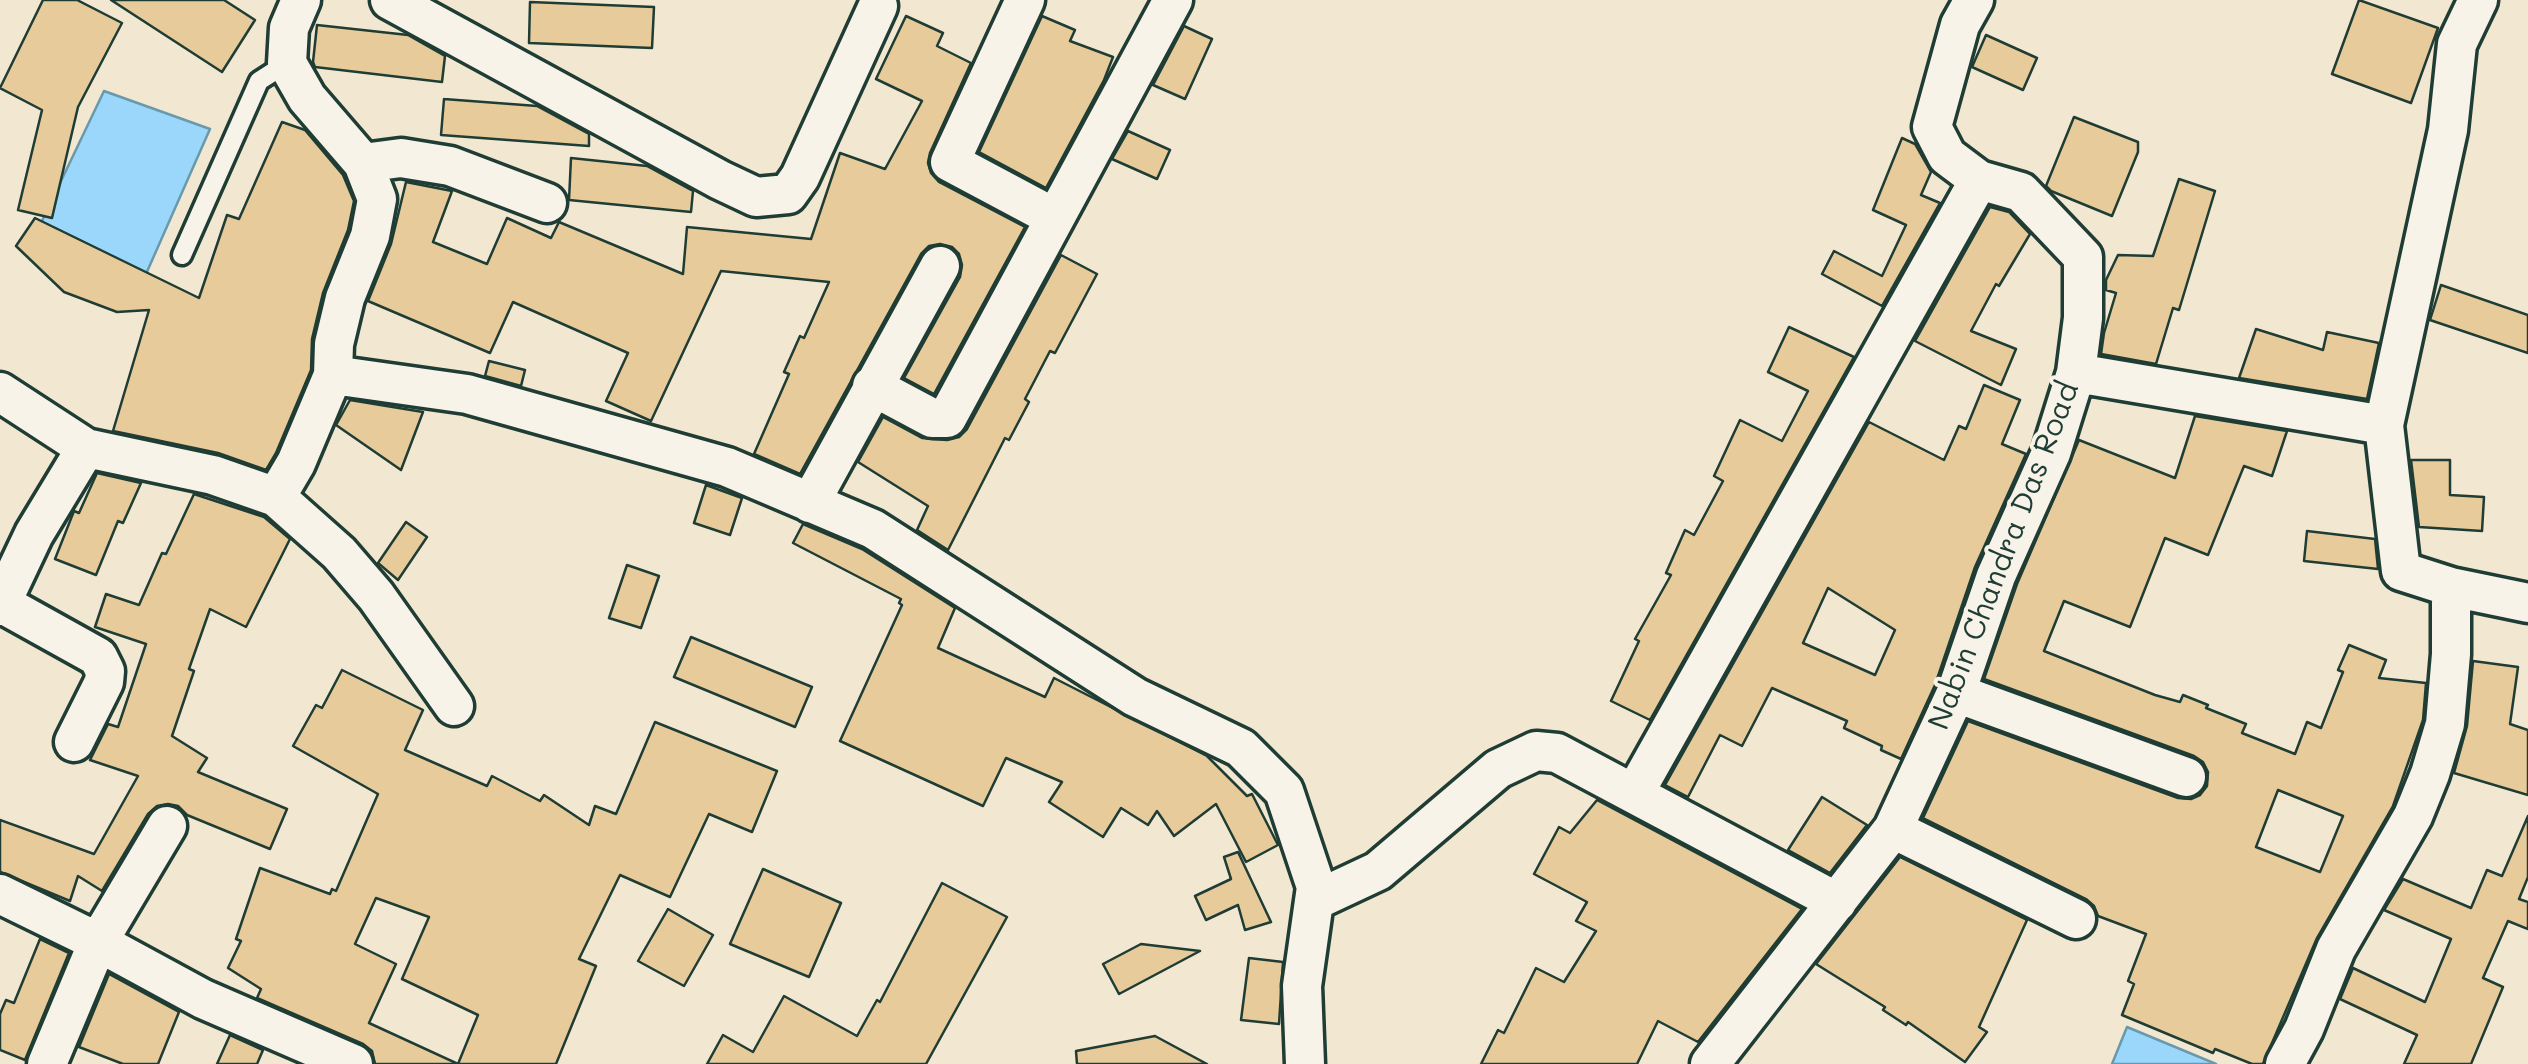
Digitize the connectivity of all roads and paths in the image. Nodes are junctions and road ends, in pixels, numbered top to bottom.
1 (301, 0) edge
2 (390, 0) edge
3 (1025, 0) edge
4 (1173, 0) edge
5 (1974, 0) edge
6 (2478, 0) edge
7 (878, 6) dead end
8 (287, 62) junction
9 (363, 163) junction
10 (1979, 180) junction
11 (547, 203) dead end
12 (1055, 218) junction
13 (182, 255) dead end
14 (940, 266) dead end
15 (2076, 372) junction
16 (333, 376) junction
17 (872, 386) junction
18 (0, 392) edge
19 (2384, 425) junction
20 (86, 448) junction
21 (276, 497) junction
22 (810, 503) junction
23 (2451, 587) junction
24 (3, 592) edge
25 (2528, 603) edge
26 (1956, 693) junction
27 (454, 706) dead end
28 (74, 742) dead end
29 (2186, 777) dead end
30 (1634, 794) junction
31 (167, 826) dead end
32 (1893, 829) junction
33 (0, 894) edge
34 (1314, 901) junction
35 (1836, 902) junction
36 (2076, 919) dead end
37 (98, 942) junction
38 (298, 1054) edge
39 (48, 1064) edge
40 (352, 1064) edge
41 (1305, 1064) edge
42 (1710, 1064) edge
43 (2285, 1064) edge

1 - 8 street
2 - 7 street
3 - 12 street
4 - 12 street
5 - 10 street, Nabin Chandra Das Road
6 - 19 street
8 - 9 street
8 - 13 lane
9 - 11 street
9 - 16 street
10 - 15 street, Nabin Chandra Das Road
10 - 30 street
12 - 17 street
14 - 17 street
15 - 19 street
15 - 26 street, Nabin Chandra Das Road
16 - 21 street
16 - 22 street
17 - 22 street
18 - 20 street
19 - 23 street
20 - 21 street
20 - 24 street
21 - 27 street
22 - 34 street
23 - 25 street
23 - 43 street
24 - 28 street
26 - 29 street
26 - 32 street, Nabin Chandra Das Road
30 - 34 street
30 - 35 street
31 - 37 street
32 - 35 street, Nabin Chandra Das Road
32 - 36 street
33 - 37 street
34 - 41 street
35 - 42 street, Nabin Chandra Das Road
37 - 38 street
37 - 39 street
38 - 40 street

